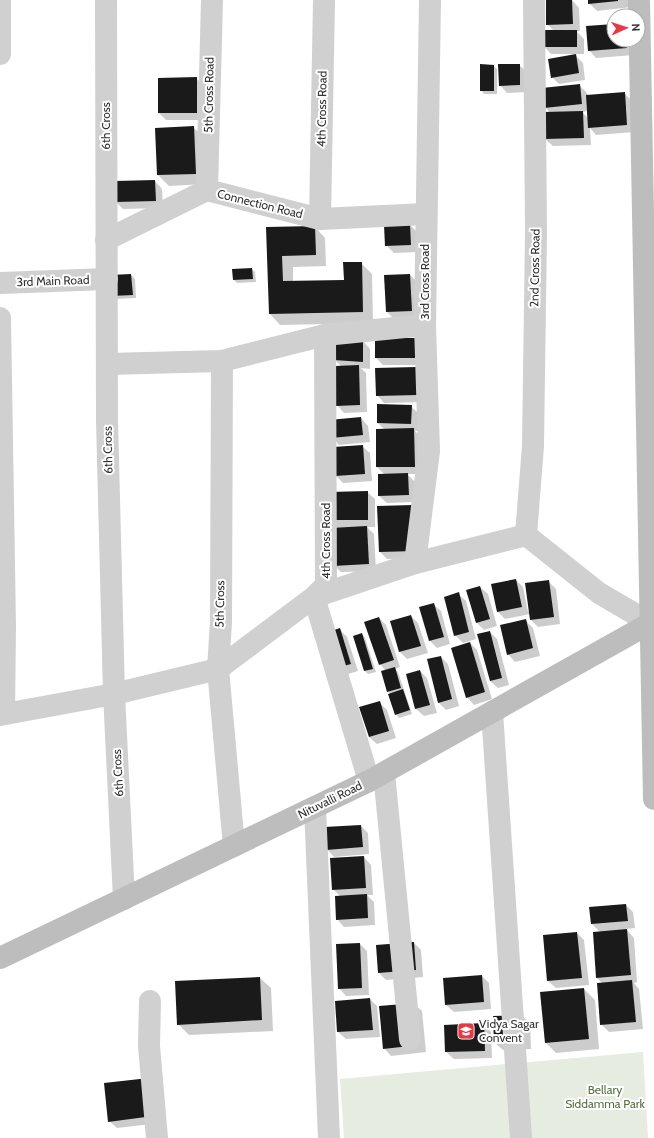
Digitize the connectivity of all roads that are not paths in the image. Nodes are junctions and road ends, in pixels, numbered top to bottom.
1 (0, 0) edge
2 (106, 0) edge
3 (212, 0) edge
4 (324, 0) edge
5 (430, 0) edge
6 (534, 0) edge
7 (639, 0) edge
8 (0, 54) edge
9 (207, 190) junction
10 (426, 214) junction
11 (320, 219) junction
12 (106, 240) junction
13 (107, 279) junction
14 (0, 283) edge
15 (0, 318) edge
16 (425, 325) junction
17 (325, 335) junction
18 (222, 361) junction
19 (107, 364) junction
20 (526, 535) junction
21 (416, 563) junction
22 (314, 598) junction
23 (652, 622) edge
24 (218, 669) junction
25 (114, 694) junction
26 (492, 712) junction
27 (2, 715) edge
28 (377, 777) junction
29 (654, 800) edge
30 (315, 807) junction
31 (234, 846) junction
32 (124, 899) junction
33 (0, 958) edge
34 (150, 1001) dead end
35 (410, 1039) dead end
36 (157, 1138) edge
37 (329, 1138) edge
38 (521, 1138) edge

1 - 8 street
2 - 12 street, 6th Cross
3 - 9 street, 5th Cross Road
4 - 11 street, 4th Cross Road
5 - 10 street, 3rd Cross Road
6 - 20 street, 2nd Cross Road
7 - 23 street
9 - 11 street, Connection Road
9 - 12 street, Connection Road
10 - 11 street, Connection Road
10 - 16 street, 3rd Cross Road
12 - 13 street, 6th Cross
13 - 14 street, 3rd Main Road
13 - 19 street, 6th Cross
15 - 27 street
16 - 17 street
16 - 21 street, 3rd Cross Road
17 - 18 street
17 - 22 street, 4th Cross Road
18 - 19 street
18 - 24 street, 5th Cross
19 - 25 street, 6th Cross
20 - 21 street
20 - 23 street
21 - 22 street
22 - 24 street
22 - 28 street
23 - 26 street, Nituvalli Road
23 - 29 street
24 - 25 street
24 - 31 street, 5th Cross
25 - 27 street
25 - 32 street, 6th Cross
26 - 28 street, Nituvalli Road
26 - 38 street
28 - 30 street, Nituvalli Road
28 - 35 street
30 - 31 street, Nituvalli Road
30 - 37 street
31 - 32 street, Nituvalli Road
32 - 33 street, Nituvalli Road
34 - 36 street

